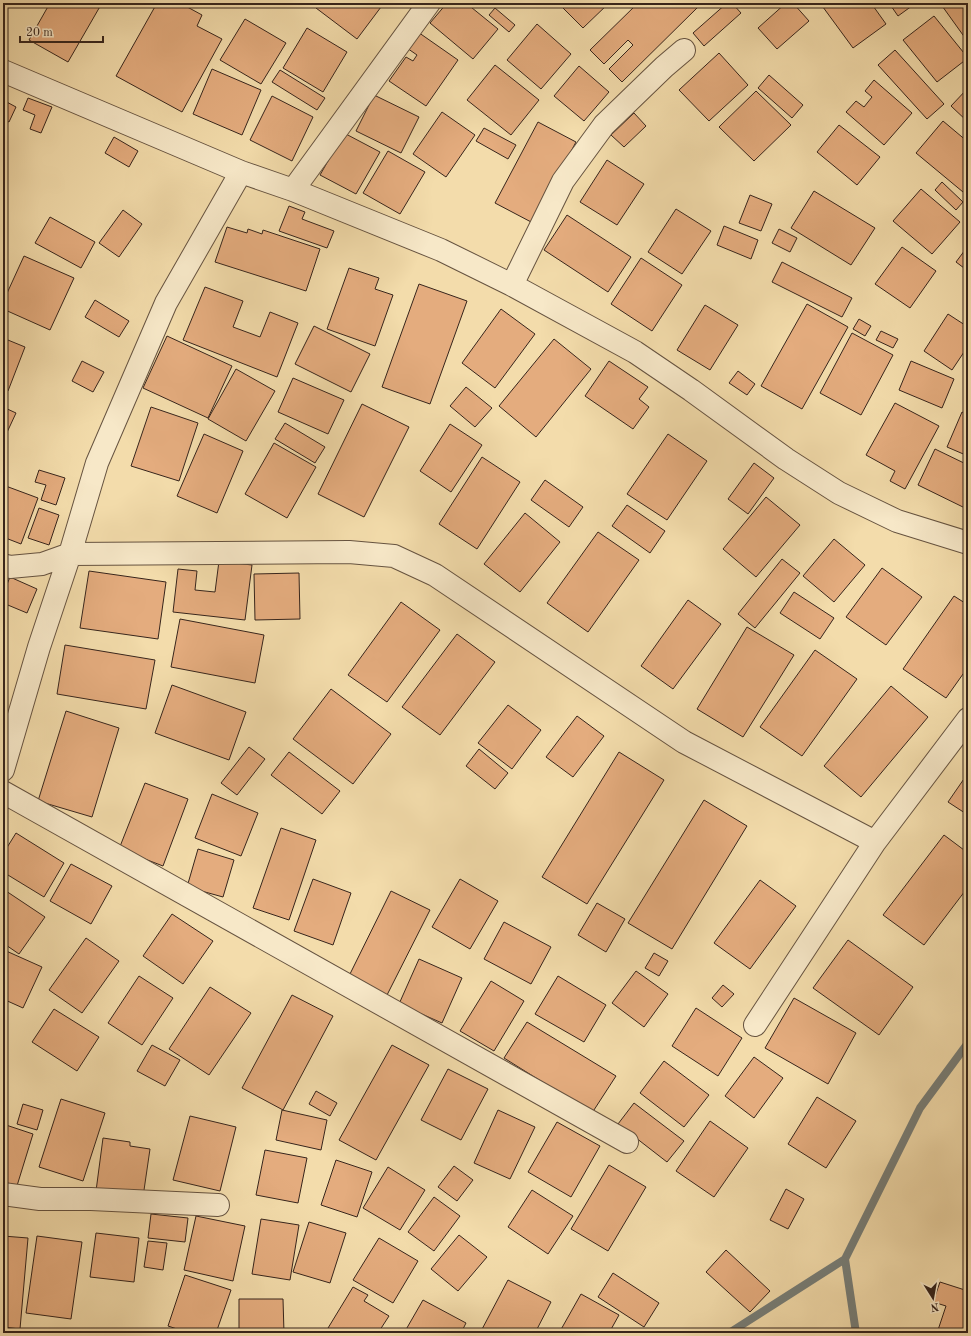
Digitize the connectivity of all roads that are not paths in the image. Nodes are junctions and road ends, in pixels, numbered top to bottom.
1 (429, 3) edge
2 (684, 50) dead end
3 (3, 71) edge
4 (241, 172) junction
5 (293, 190) junction
6 (512, 286) junction
7 (968, 543) edge
8 (70, 554) junction
9 (3, 565) edge
10 (968, 719) edge
11 (3, 770) edge
12 (3, 792) edge
13 (875, 842) junction
14 (755, 1025) dead end
15 (627, 1142) dead end
16 (3, 1194) edge
17 (218, 1205) dead end

1 - 5 street
2 - 6 street
3 - 4 street
4 - 5 street
4 - 8 street
5 - 6 street
6 - 7 street
8 - 9 street
8 - 11 street
8 - 13 street
10 - 13 street
12 - 15 street
13 - 14 street
16 - 17 street

